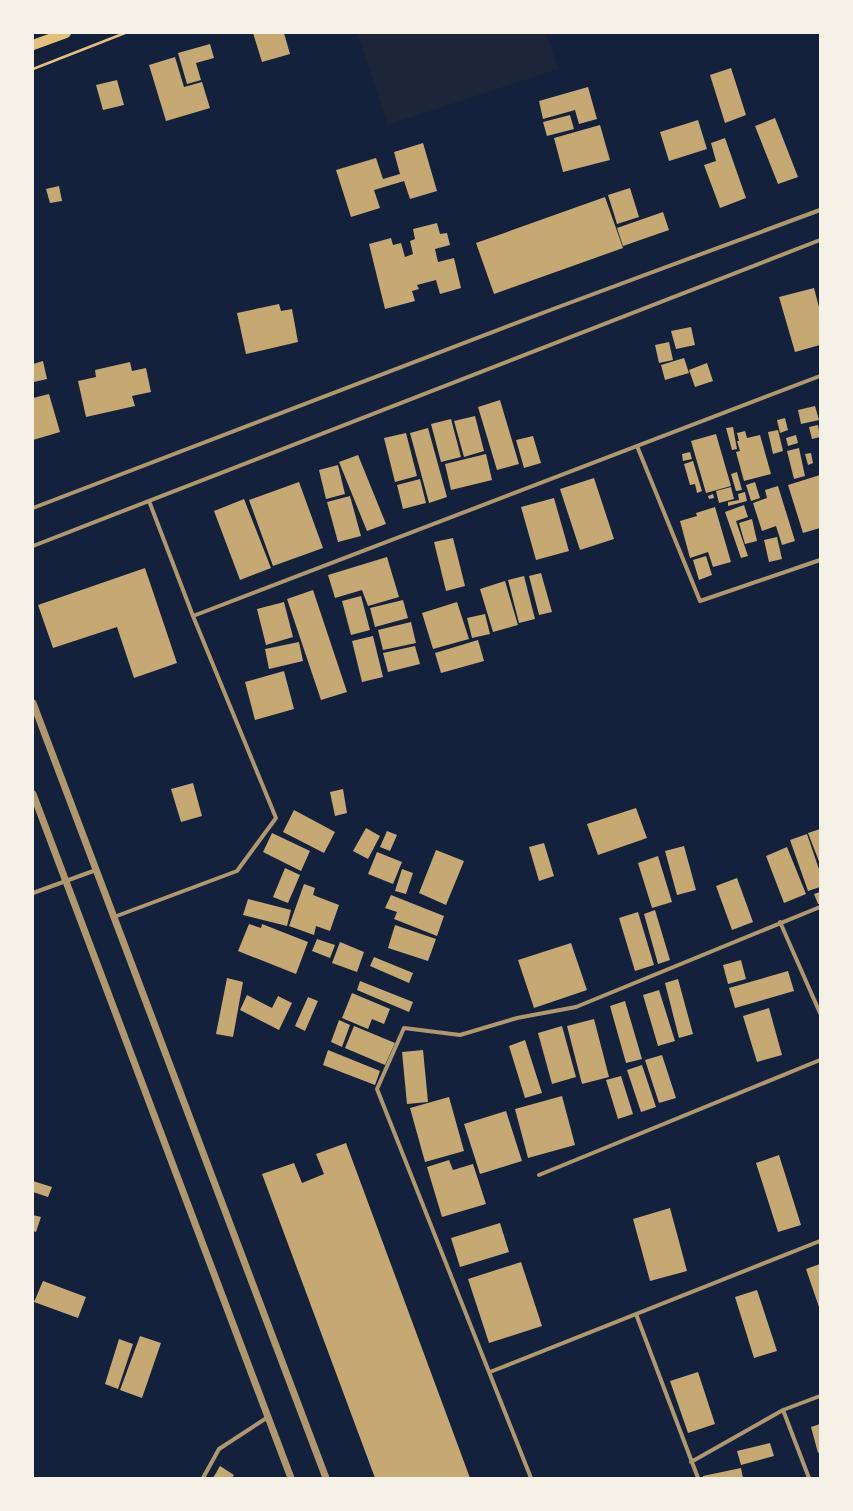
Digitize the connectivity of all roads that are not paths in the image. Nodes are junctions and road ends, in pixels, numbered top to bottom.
1 (66, 33) edge
2 (33, 45) edge
3 (820, 210) edge
4 (820, 240) edge
5 (820, 376) edge
6 (637, 446) junction
7 (149, 501) junction
8 (33, 508) edge
9 (33, 546) edge
10 (820, 560) edge
11 (193, 616) junction
12 (33, 703) edge
13 (33, 794) edge
14 (96, 870) junction
15 (66, 881) junction
16 (33, 893) edge
17 (820, 907) edge
18 (114, 917) junction
19 (780, 922) junction
20 (820, 1013) edge
21 (820, 1060) edge
22 (539, 1175) dead end
23 (820, 1241) edge
24 (636, 1314) junction
25 (490, 1372) junction
26 (820, 1396) edge
27 (783, 1410) junction
28 (268, 1417) junction
29 (691, 1462) junction
30 (203, 1478) edge
31 (291, 1478) edge
32 (326, 1478) edge
33 (531, 1478) edge
34 (698, 1478) edge
35 (809, 1478) edge

1 - 2 main road
3 - 8 street
4 - 7 street
5 - 6 street
6 - 10 street
6 - 11 street
7 - 9 street
7 - 11 street
11 - 18 street
12 - 14 street
13 - 15 street
14 - 15 street
14 - 18 street
15 - 16 street
15 - 28 street
17 - 19 street
18 - 32 street
19 - 20 street
19 - 25 street
21 - 22 street
23 - 24 street
24 - 25 street
24 - 29 street
25 - 33 street
26 - 27 street
27 - 29 street
27 - 35 street
28 - 30 street
28 - 31 street
29 - 34 street

